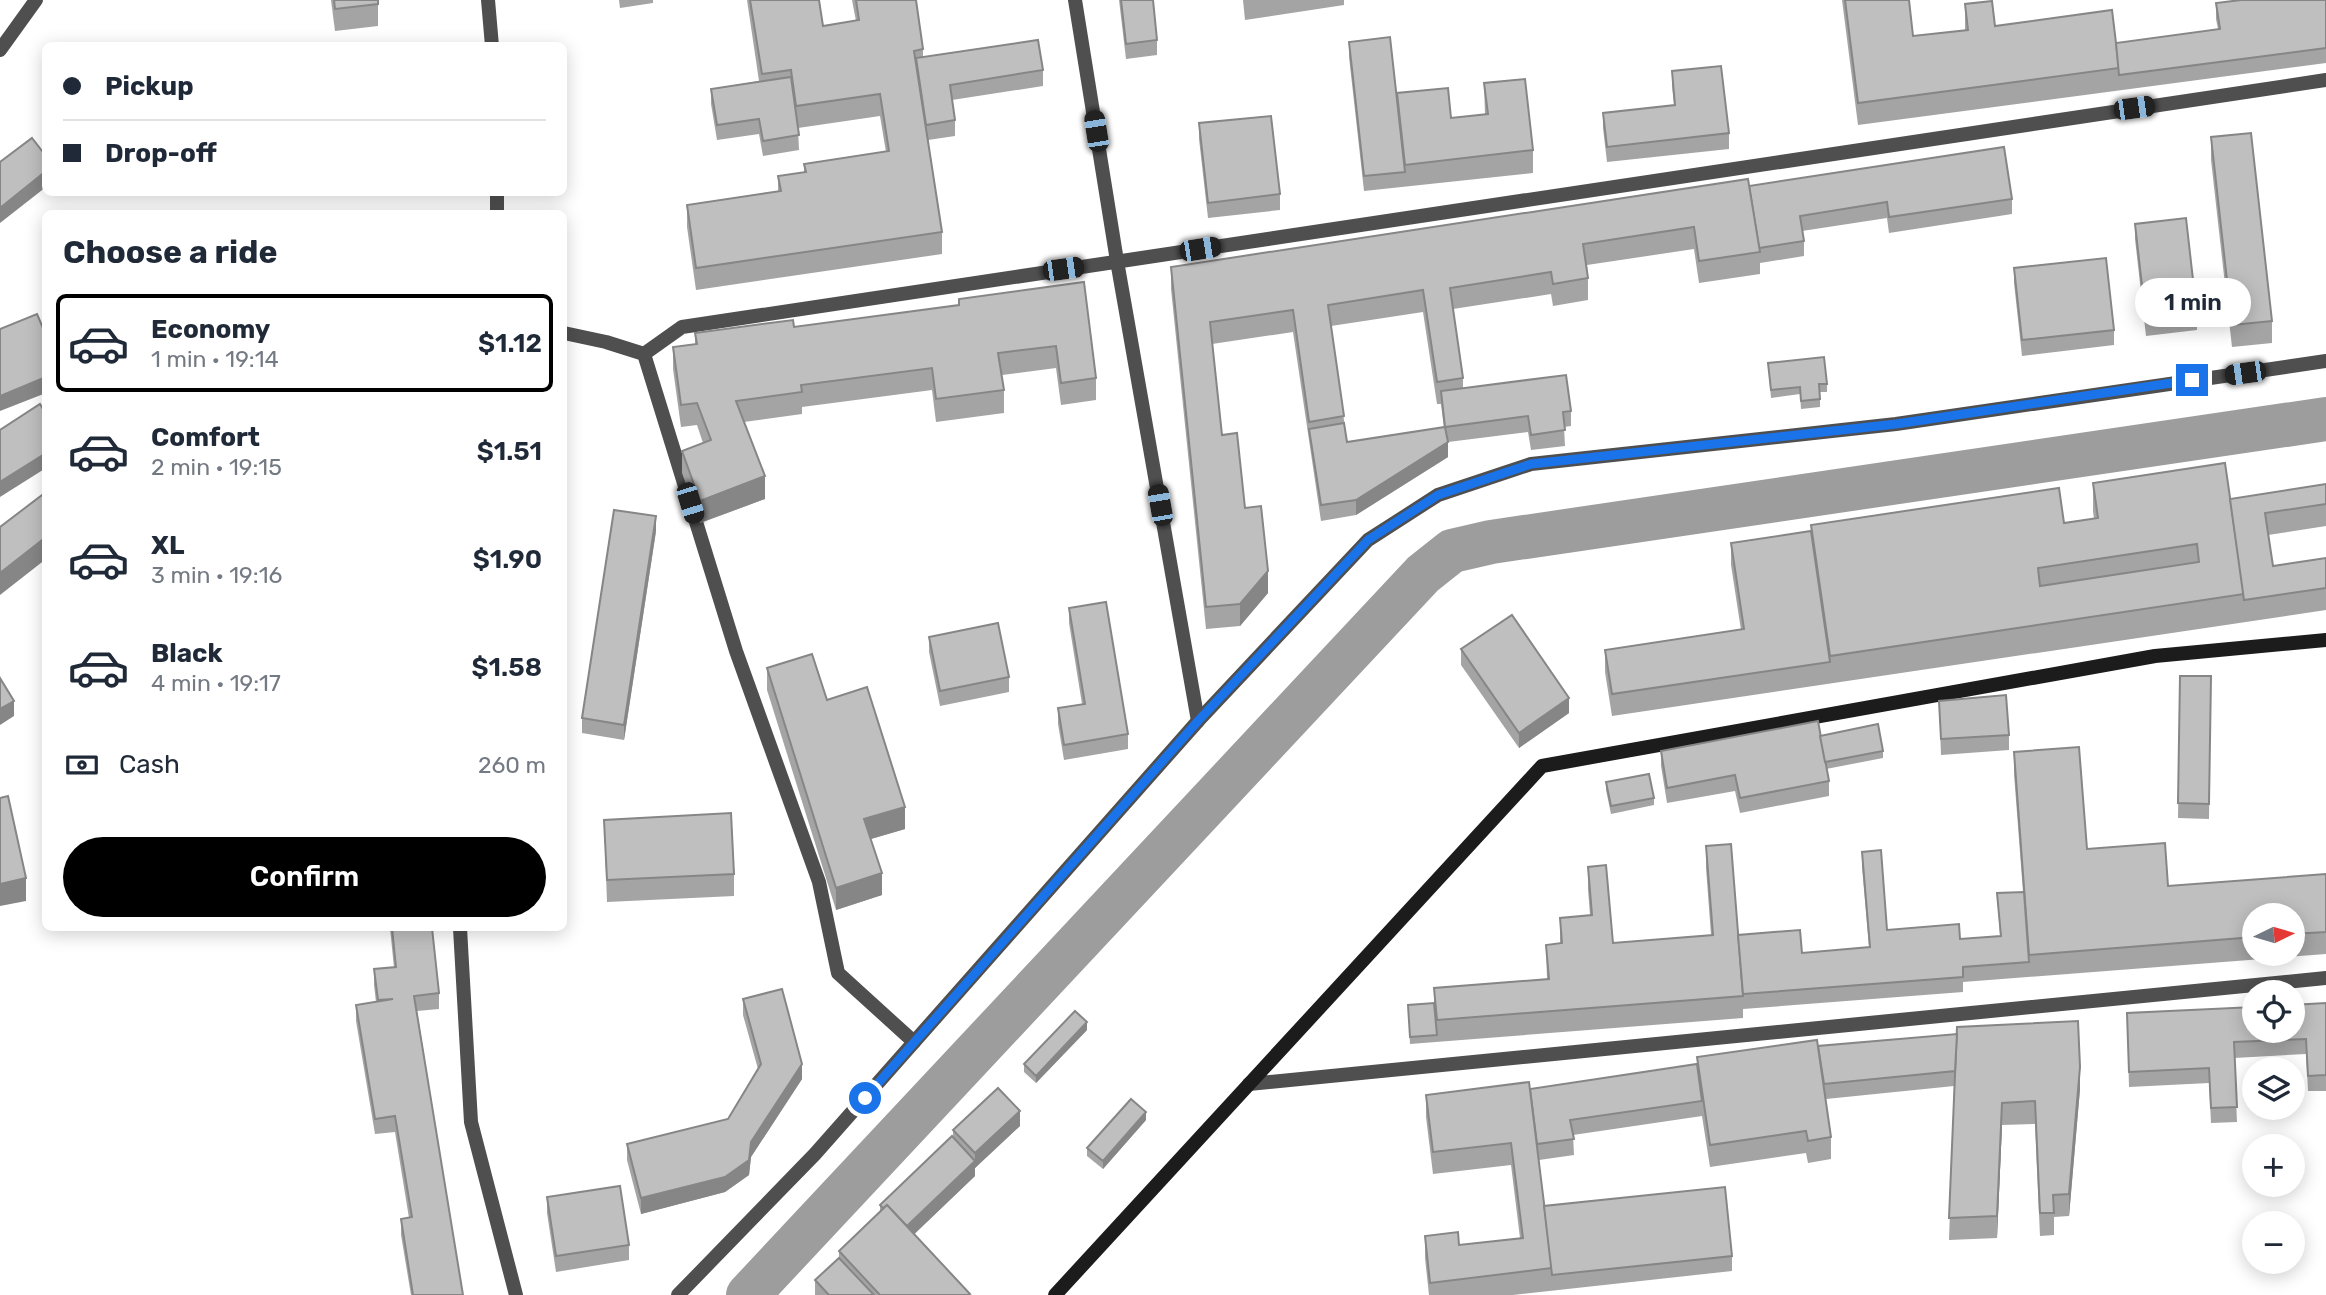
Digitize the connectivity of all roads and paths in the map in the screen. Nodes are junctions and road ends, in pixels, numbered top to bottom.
1 (36, 0) edge
2 (488, 0) edge
3 (1074, 0) edge
4 (492, 42) edge
5 (0, 50) edge
6 (2326, 80) edge
7 (1117, 261) junction
8 (567, 334) edge
9 (645, 354) junction
10 (2326, 361) edge
11 (2326, 640) edge
12 (1198, 721) junction
13 (460, 931) edge
14 (2326, 978) edge
15 (914, 1042) junction
16 (1249, 1084) junction
17 (516, 1295) edge
18 (678, 1295) edge
19 (1055, 1295) edge

1 - 5 street
2 - 4 street
3 - 7 street
6 - 7 street
7 - 9 street
7 - 12 street
8 - 9 street
9 - 15 street
10 - 12 street
11 - 16 street
12 - 15 street
13 - 17 street
14 - 16 street
15 - 18 street
16 - 19 street

